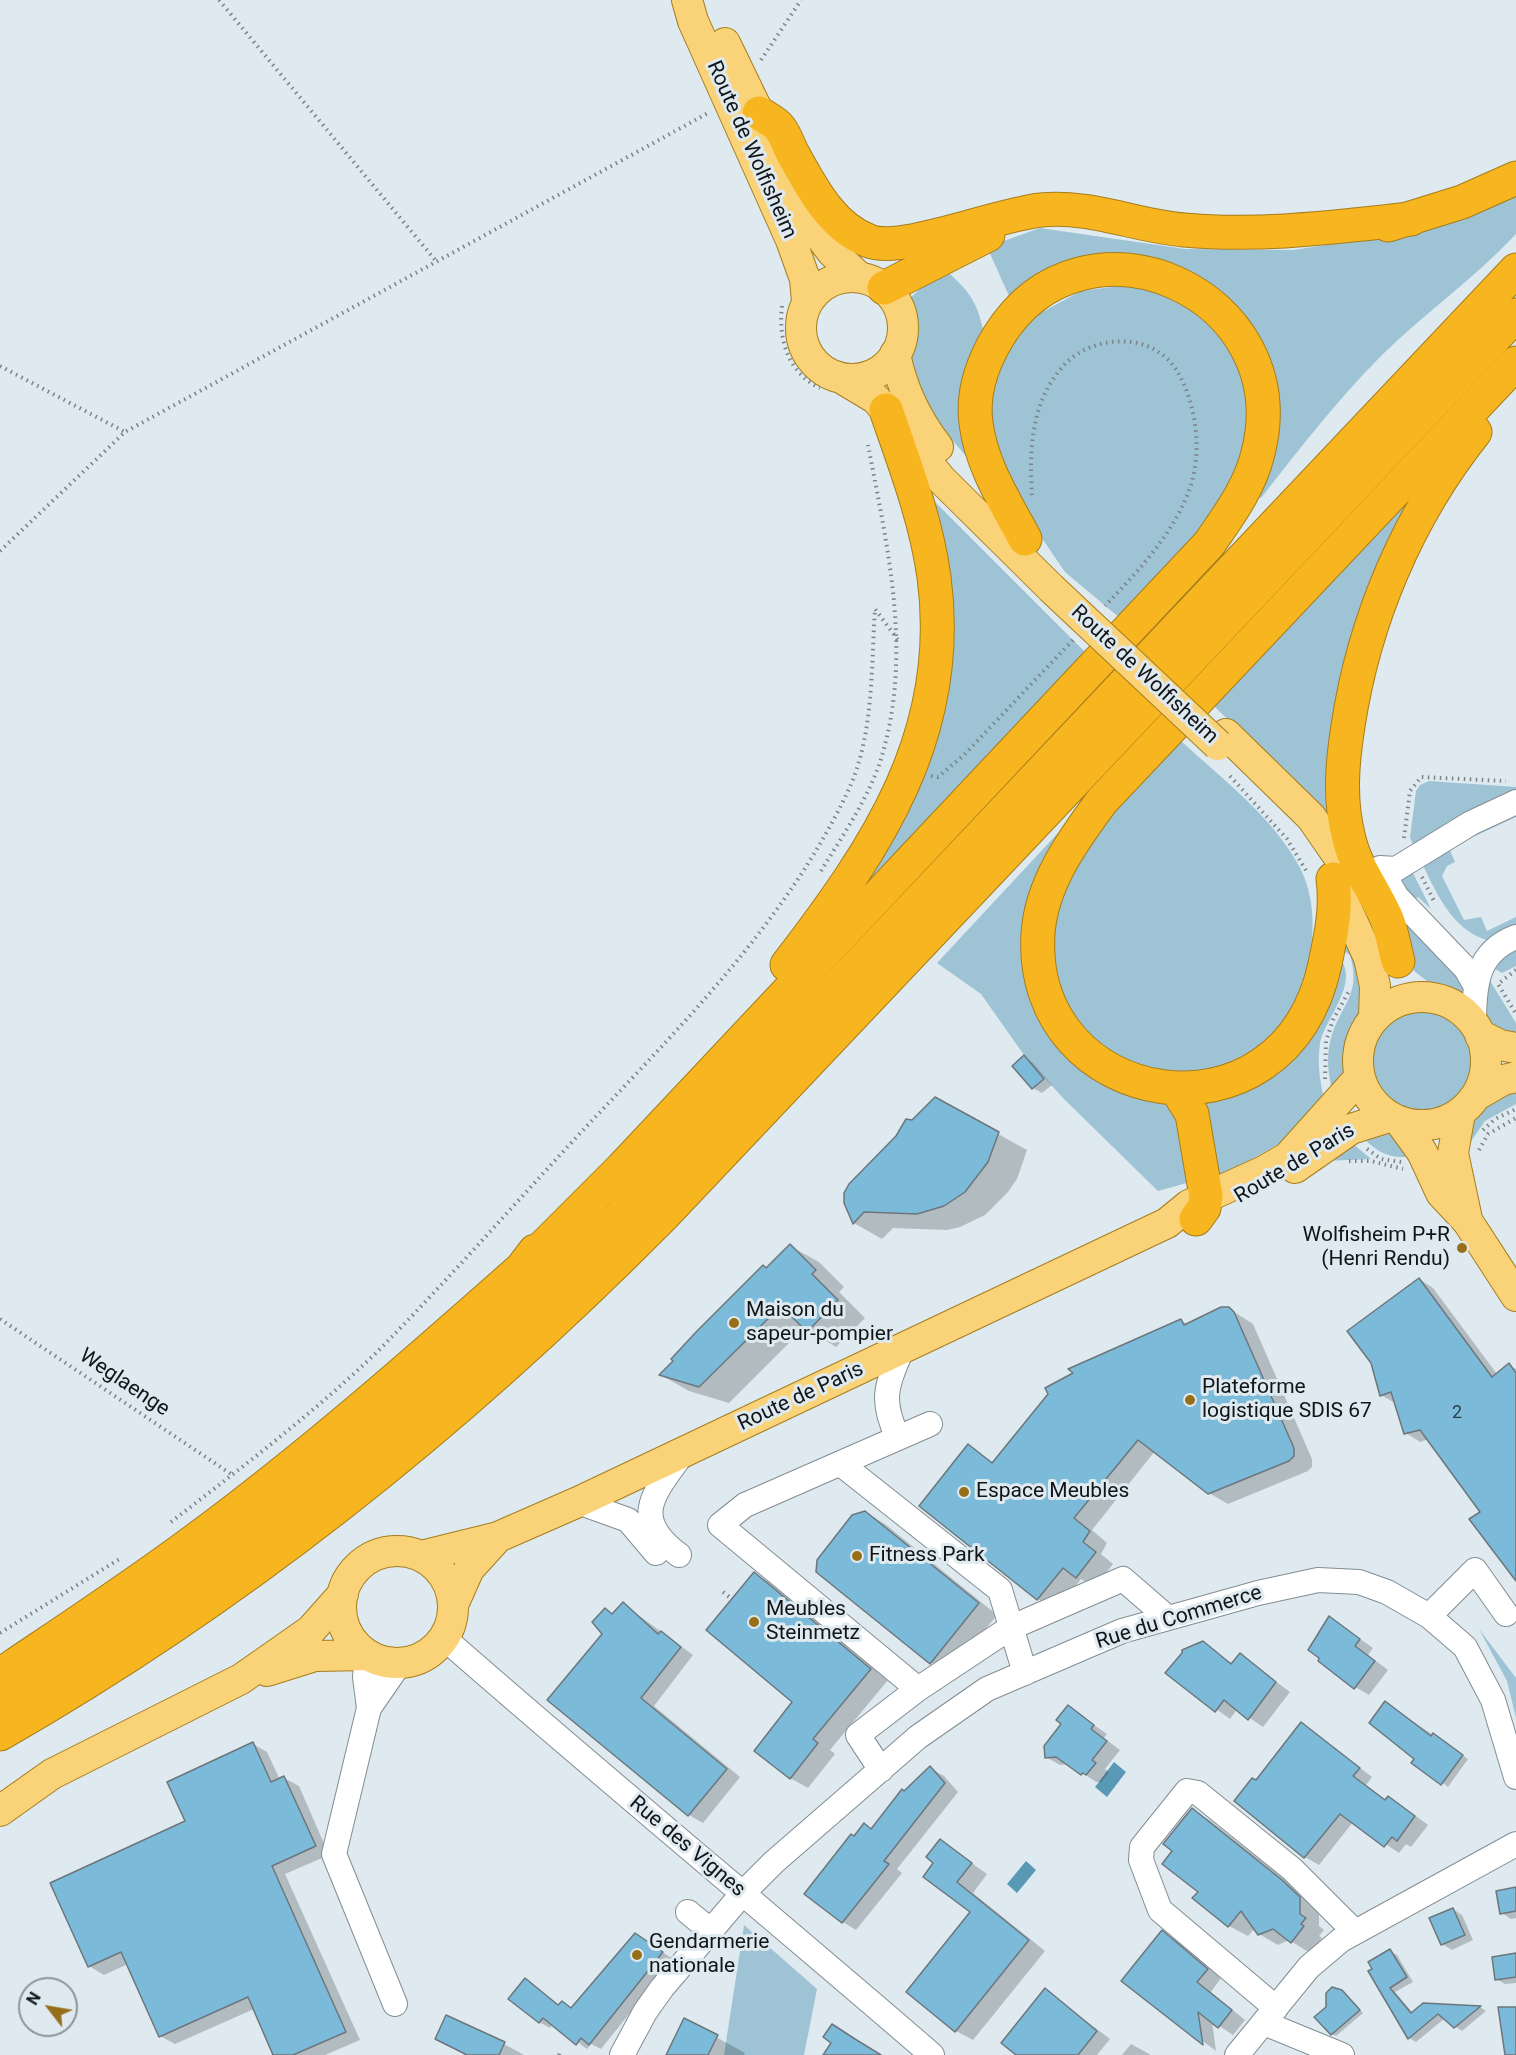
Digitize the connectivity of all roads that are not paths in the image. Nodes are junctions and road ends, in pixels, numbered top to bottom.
1 (687, 0) edge
2 (703, 0) edge
3 (759, 113) junction
4 (1516, 178) edge
5 (1411, 219) junction
6 (1516, 270) edge
7 (872, 283) junction
8 (796, 299) junction
9 (1516, 315) edge
10 (896, 354) junction
11 (1516, 363) edge
12 (1516, 382) edge
13 (832, 384) junction
14 (876, 422) junction
15 (1025, 539) junction
16 (1056, 583) junction
17 (1223, 750) junction
18 (1513, 792) edge
19 (1341, 796) junction
20 (1380, 868) junction
21 (1321, 878) junction
22 (1516, 936) edge
23 (1398, 961) junction
24 (1474, 983) junction
25 (1432, 998) junction
26 (1374, 1018) junction
27 (1477, 1029) junction
28 (1516, 1048) edge
29 (1516, 1077) edge
30 (1359, 1078) junction
31 (1177, 1090) junction
32 (1468, 1104) junction
33 (1344, 1118) junction
34 (1395, 1120) junction
35 (1439, 1156) junction
36 (1190, 1213) junction
37 (522, 1268) junction
38 (1516, 1296) edge
39 (902, 1349) junction
40 (930, 1424) dead end
41 (898, 1438) junction
42 (683, 1453) junction
43 (841, 1464) junction
44 (578, 1502) junction
45 (498, 1537) junction
46 (421, 1557) junction
47 (343, 1594) junction
48 (453, 1605) junction
49 (1506, 1614) dead end
50 (1429, 1616) junction
51 (1168, 1618) junction
52 (1010, 1628) junction
53 (444, 1638) junction
54 (367, 1655) junction
55 (400, 1663) junction
56 (1025, 1673) junction
57 (0, 1675) edge
58 (241, 1679) junction
59 (909, 1696) junction
60 (0, 1700) edge
61 (369, 1708) junction
62 (0, 1734) edge
63 (918, 1737) junction
64 (881, 1770) junction
65 (1516, 1777) edge
66 (0, 1811) edge
67 (1516, 1844) edge
68 (743, 1893) junction
69 (687, 1912) dead end
70 (711, 1931) junction
71 (1355, 1932) junction
72 (395, 2004) dead end
73 (1270, 2016) junction
74 (622, 2055) edge
75 (932, 2055) edge
76 (1237, 2055) edge
77 (1342, 2055) edge

1 - 8 main road, Route de Wolfisheim
2 - 3 main road, Route de Wolfisheim
3 - 5 highway
3 - 7 main road, Route de Wolfisheim
4 - 5 highway
5 - 7 highway
6 - 60 highway
7 - 8 main road
7 - 10 main road
8 - 13 main road
9 - 62 highway
10 - 13 main road
10 - 15 main road, Route de Wolfisheim
11 - 31 highway
12 - 19 highway
13 - 14 main road, Route de Wolfisheim
14 - 16 main road, Route de Wolfisheim
14 - 37 highway
15 - 16 main road, Route de Wolfisheim
15 - 37 highway
16 - 17 main road, Route de Wolfisheim, bridge
17 - 21 main road, Route de Wolfisheim
17 - 23 main road, Route de Wolfisheim
18 - 20 street
19 - 20 highway
19 - 23 highway
20 - 24 street
21 - 26 main road, Route de Wolfisheim
21 - 31 highway
22 - 24 street
23 - 25 main road, Route de Wolfisheim
24 - 27 street
25 - 26 main road
25 - 27 main road
26 - 30 main road
27 - 28 main road
27 - 32 main road
29 - 32 main road
30 - 33 main road, Route de Paris
30 - 34 main road
31 - 36 highway
32 - 34 main road
32 - 35 main road
33 - 34 main road, Route de Paris
33 - 36 main road, Route de Paris
34 - 35 main road
35 - 38 main road
36 - 39 main road, Route de Paris
37 - 57 highway
39 - 41 street
39 - 42 main road, Route de Paris
40 - 41 street
41 - 43 street
42 - 44 main road, Route de Paris
42 - 44 street
43 - 52 street
43 - 59 street
44 - 45 main road, Route de Paris
45 - 46 main road, Route de Paris
45 - 48 main road, Route de Paris
46 - 47 main road
46 - 48 main road
47 - 54 main road
47 - 58 main road
48 - 53 main road
49 - 50 street
50 - 51 street, Rue du Commerce
50 - 65 street, Rue du Commerce
51 - 52 street
51 - 56 street, Rue du Commerce
52 - 56 street
52 - 59 street
53 - 55 main road
53 - 68 street, Rue des Vignes
54 - 55 main road
54 - 58 main road
54 - 61 street
55 - 61 street
56 - 63 street, Rue du Commerce
58 - 66 main road
59 - 63 street
59 - 64 street
61 - 72 street
63 - 64 street, Rue du Commerce
64 - 68 street, Rue du Commerce
67 - 71 street
68 - 70 street, Rue du Commerce
68 - 75 street, Rue des Vignes
69 - 70 street
70 - 74 street, Rue du Commerce
71 - 73 street
71 - 73 street
73 - 76 street
73 - 77 street

